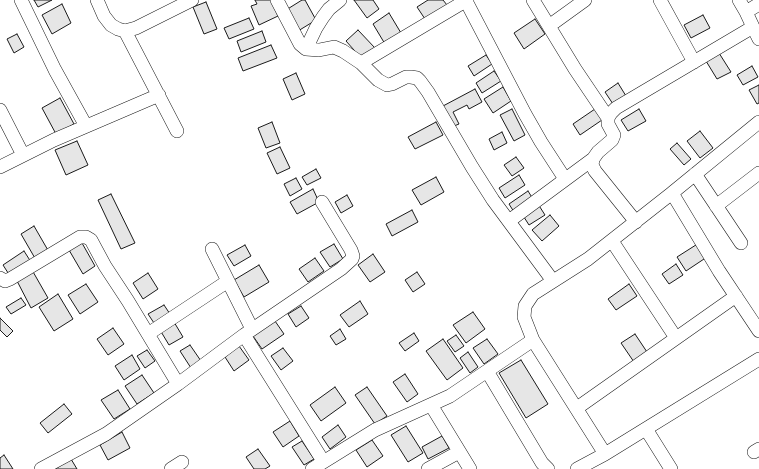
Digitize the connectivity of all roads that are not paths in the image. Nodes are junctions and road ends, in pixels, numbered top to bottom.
1 (21, 0) edge
2 (97, 0) edge
3 (192, 0) edge
4 (277, 0) edge
5 (340, 0) edge
6 (533, 0) edge
7 (585, 0) edge
8 (660, 0) edge
9 (739, 0) edge
10 (460, 2) edge
11 (759, 4) edge
12 (746, 12) junction
13 (549, 26) junction
14 (125, 31) junction
15 (756, 33) edge
16 (306, 49) junction
17 (694, 62) junction
18 (362, 63) junction
19 (159, 95) junction
20 (0, 110) edge
21 (608, 118) junction
22 (759, 122) edge
23 (86, 126) junction
24 (177, 131) dead end
25 (23, 155) junction
26 (593, 159) junction
27 (0, 167) edge
28 (759, 172) edge
29 (695, 174) junction
30 (565, 179) junction
31 (672, 193) junction
32 (322, 202) dead end
33 (716, 206) junction
34 (509, 221) junction
35 (636, 222) junction
36 (612, 241) junction
37 (741, 244) dead end
38 (212, 249) dead end
39 (0, 278) edge
40 (228, 281) junction
41 (554, 281) junction
42 (736, 296) junction
43 (759, 331) edge
44 (248, 332) junction
45 (148, 334) junction
46 (676, 338) junction
47 (533, 340) junction
48 (759, 359) edge
49 (487, 371) junction
50 (178, 384) junction
51 (431, 405) junction
52 (577, 408) junction
53 (646, 429) junction
54 (459, 452) junction
55 (605, 454) junction
56 (323, 461) junction
57 (41, 469) edge
58 (312, 469) edge
59 (428, 469) edge
60 (470, 469) edge
61 (548, 469) edge
62 (577, 469) edge
63 (671, 469) edge

1 - 23 street
2 - 14 street
3 - 14 street
4 - 16 street
5 - 16 street
6 - 13 street
7 - 13 street
8 - 17 street
9 - 12 street
10 - 18 street
10 - 30 street
11 - 12 street
12 - 15 street
13 - 21 street
14 - 19 street
15 - 17 street
16 - 18 street
17 - 21 street
18 - 34 street
19 - 23 street
19 - 24 street
20 - 25 street
21 - 26 street
22 - 29 street
23 - 25 street
25 - 27 street
26 - 30 street
26 - 35 street
28 - 33 street
29 - 31 street
29 - 33 street
30 - 34 street
31 - 35 street
31 - 42 street
32 - 44 street
33 - 37 street
34 - 41 street
35 - 36 street
36 - 41 street
36 - 46 street
38 - 40 street
39 - 45 street
40 - 44 street
40 - 45 street
41 - 47 street
42 - 43 street
42 - 46 street
44 - 50 street
44 - 56 street
45 - 50 street
46 - 52 street
47 - 49 street
47 - 52 street
48 - 53 street
49 - 51 street
49 - 61 street
50 - 57 street
51 - 54 street
51 - 56 street
52 - 55 street
53 - 55 street
53 - 63 street
54 - 59 street
54 - 60 street
55 - 62 street
56 - 58 street

